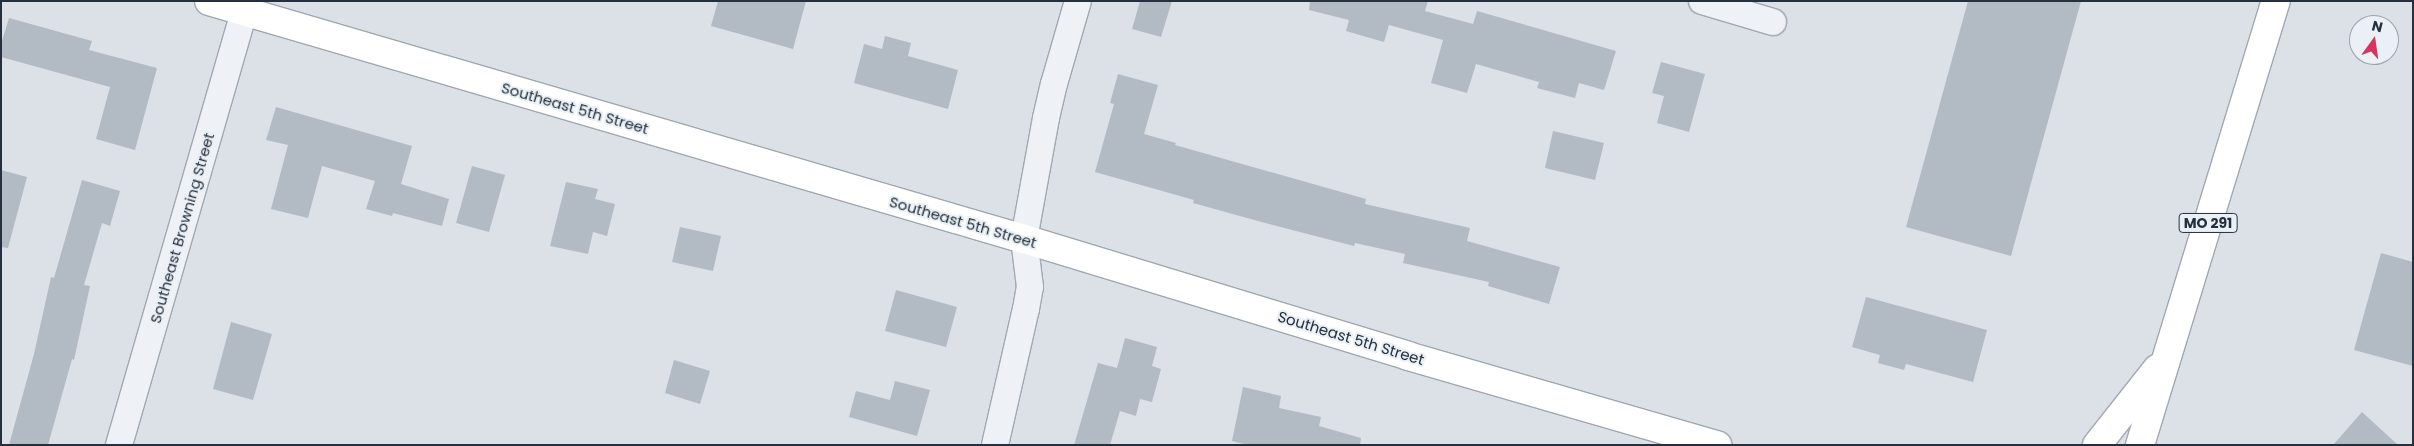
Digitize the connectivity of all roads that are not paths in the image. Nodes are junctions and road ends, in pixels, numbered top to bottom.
1 (209, 1) edge
2 (1078, 1) edge
3 (1702, 1) edge
4 (2276, 1) edge
5 (244, 12) junction
6 (1773, 22) dead end
7 (1024, 239) junction
8 (2167, 356) junction
9 (119, 445) edge
10 (995, 445) edge
11 (1717, 445) edge
12 (2097, 445) edge
13 (2140, 445) edge

1 - 5 street, Southeast 5th Street
2 - 7 street
3 - 6 street
4 - 8 street, MO 291
5 - 7 street, Southeast 5th Street
5 - 9 street, Southeast Browning Street
7 - 10 street
7 - 11 street, Southeast 5th Street
8 - 12 street
8 - 13 street, MO 291

